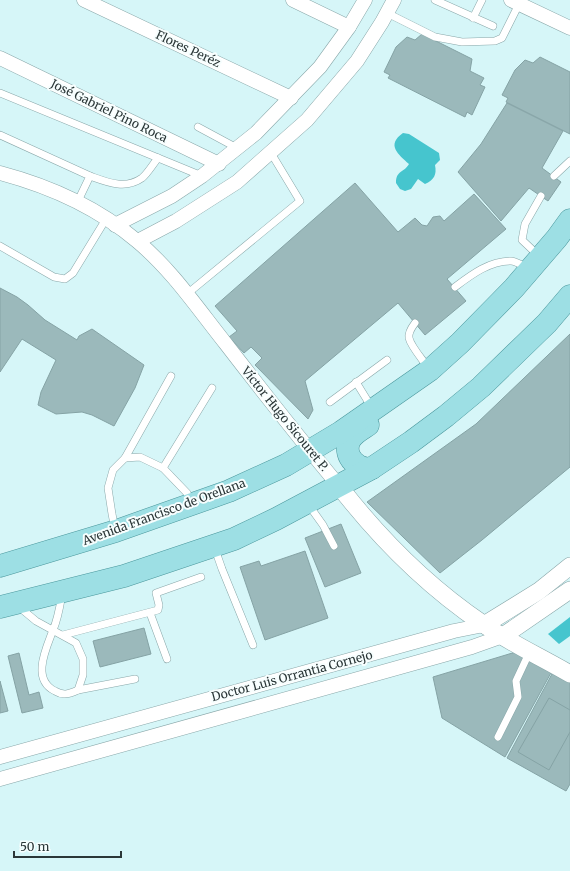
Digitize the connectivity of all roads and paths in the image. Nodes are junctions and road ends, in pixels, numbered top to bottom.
1 (84, 0) edge
2 (293, 0) edge
3 (365, 0) edge
4 (394, 0) edge
5 (436, 0) edge
6 (482, 0) edge
7 (515, 2) edge
8 (387, 13) junction
9 (473, 18) junction
10 (493, 26) dead end
11 (349, 27) junction
12 (570, 28) edge
13 (0, 58) edge
14 (0, 93) edge
15 (291, 98) junction
16 (198, 127) dead end
17 (0, 135) edge
18 (237, 148) junction
19 (271, 153) junction
20 (158, 158) junction
21 (570, 161) edge
22 (219, 164) junction
23 (0, 173) edge
24 (90, 176) junction
25 (202, 176) junction
26 (554, 176) dead end
27 (541, 196) dead end
28 (77, 203) junction
29 (570, 220) edge
30 (110, 222) junction
31 (138, 241) junction
32 (0, 246) edge
33 (535, 263) junction
34 (455, 287) dead end
35 (187, 294) junction
36 (570, 296) edge
37 (414, 322) dead end
38 (387, 360) dead end
39 (430, 370) junction
40 (171, 376) dead end
41 (356, 382) junction
42 (212, 388) dead end
43 (330, 402) dead end
44 (373, 410) junction
45 (310, 451) junction
46 (125, 458) junction
47 (163, 468) junction
48 (372, 468) junction
49 (339, 486) junction
50 (306, 503) junction
51 (192, 504) junction
52 (116, 531) junction
53 (214, 546) junction
54 (334, 546) dead end
55 (0, 566) edge
56 (570, 566) edge
57 (201, 577) dead end
58 (570, 590) edge
59 (62, 591) junction
60 (7, 605) edge
61 (150, 613) junction
62 (484, 624) junction
63 (53, 631) junction
64 (63, 635) junction
65 (503, 636) junction
66 (253, 645) dead end
67 (530, 651) junction
68 (167, 659) dead end
69 (570, 674) edge
70 (135, 679) dead end
71 (78, 690) junction
72 (498, 737) dead end
73 (0, 757) edge
74 (0, 779) edge

1 - 15 street, Flores Peréz
2 - 11 street
3 - 11 street
4 - 8 street
5 - 9 lane
6 - 9 lane
7 - 8 lane
7 - 12 street
8 - 19 street
9 - 10 lane
11 - 15 street
13 - 22 street, José Gabriel Pino Roca
14 - 20 lane
15 - 18 street
16 - 18 lane
17 - 24 lane
18 - 22 street
19 - 31 street
19 - 35 lane
20 - 24 lane
20 - 25 lane
21 - 26 lane
22 - 25 street
23 - 28 street, Víctor Hugo Sicouret P.
24 - 28 lane
25 - 30 street
27 - 33 lane
28 - 30 street, Víctor Hugo Sicouret P.
29 - 33 main road, Avenida Francisco de Orellana
30 - 31 street, Víctor Hugo Sicouret P.
30 - 32 lane
31 - 35 street, Víctor Hugo Sicouret P.
33 - 34 lane
33 - 39 main road, Avenida Francisco de Orellana
35 - 45 street, Víctor Hugo Sicouret P.
36 - 48 main road
37 - 39 lane
38 - 41 lane
39 - 44 main road, Avenida Francisco de Orellana
39 - 48 main road
40 - 46 lane
41 - 43 lane
41 - 44 lane
42 - 47 lane
44 - 45 main road, Avenida Francisco de Orellana
45 - 49 street, Víctor Hugo Sicouret P.
45 - 51 main road, Avenida Francisco de Orellana
46 - 47 lane
46 - 52 lane
47 - 51 lane
48 - 49 main road
49 - 50 main road
49 - 62 street, Víctor Hugo Sicouret P.
50 - 53 main road
50 - 54 lane
51 - 52 main road, Avenida Francisco de Orellana
52 - 55 main road, Avenida Francisco de Orellana
53 - 59 main road
53 - 66 lane
56 - 62 street, Doctor Luis Orrantia Cornejo
57 - 61 lane
58 - 65 street, Doctor Luis Orrantia Cornejo
59 - 60 main road
59 - 63 lane
60 - 63 lane
61 - 64 lane
61 - 68 lane
62 - 65 street, Víctor Hugo Sicouret P.
62 - 73 street, Doctor Luis Orrantia Cornejo
63 - 64 lane
63 - 71 lane
64 - 71 lane
65 - 67 street, Víctor Hugo Sicouret P.
65 - 74 street, Doctor Luis Orrantia Cornejo
67 - 69 street, Víctor Hugo Sicouret P.
67 - 72 lane
70 - 71 lane

